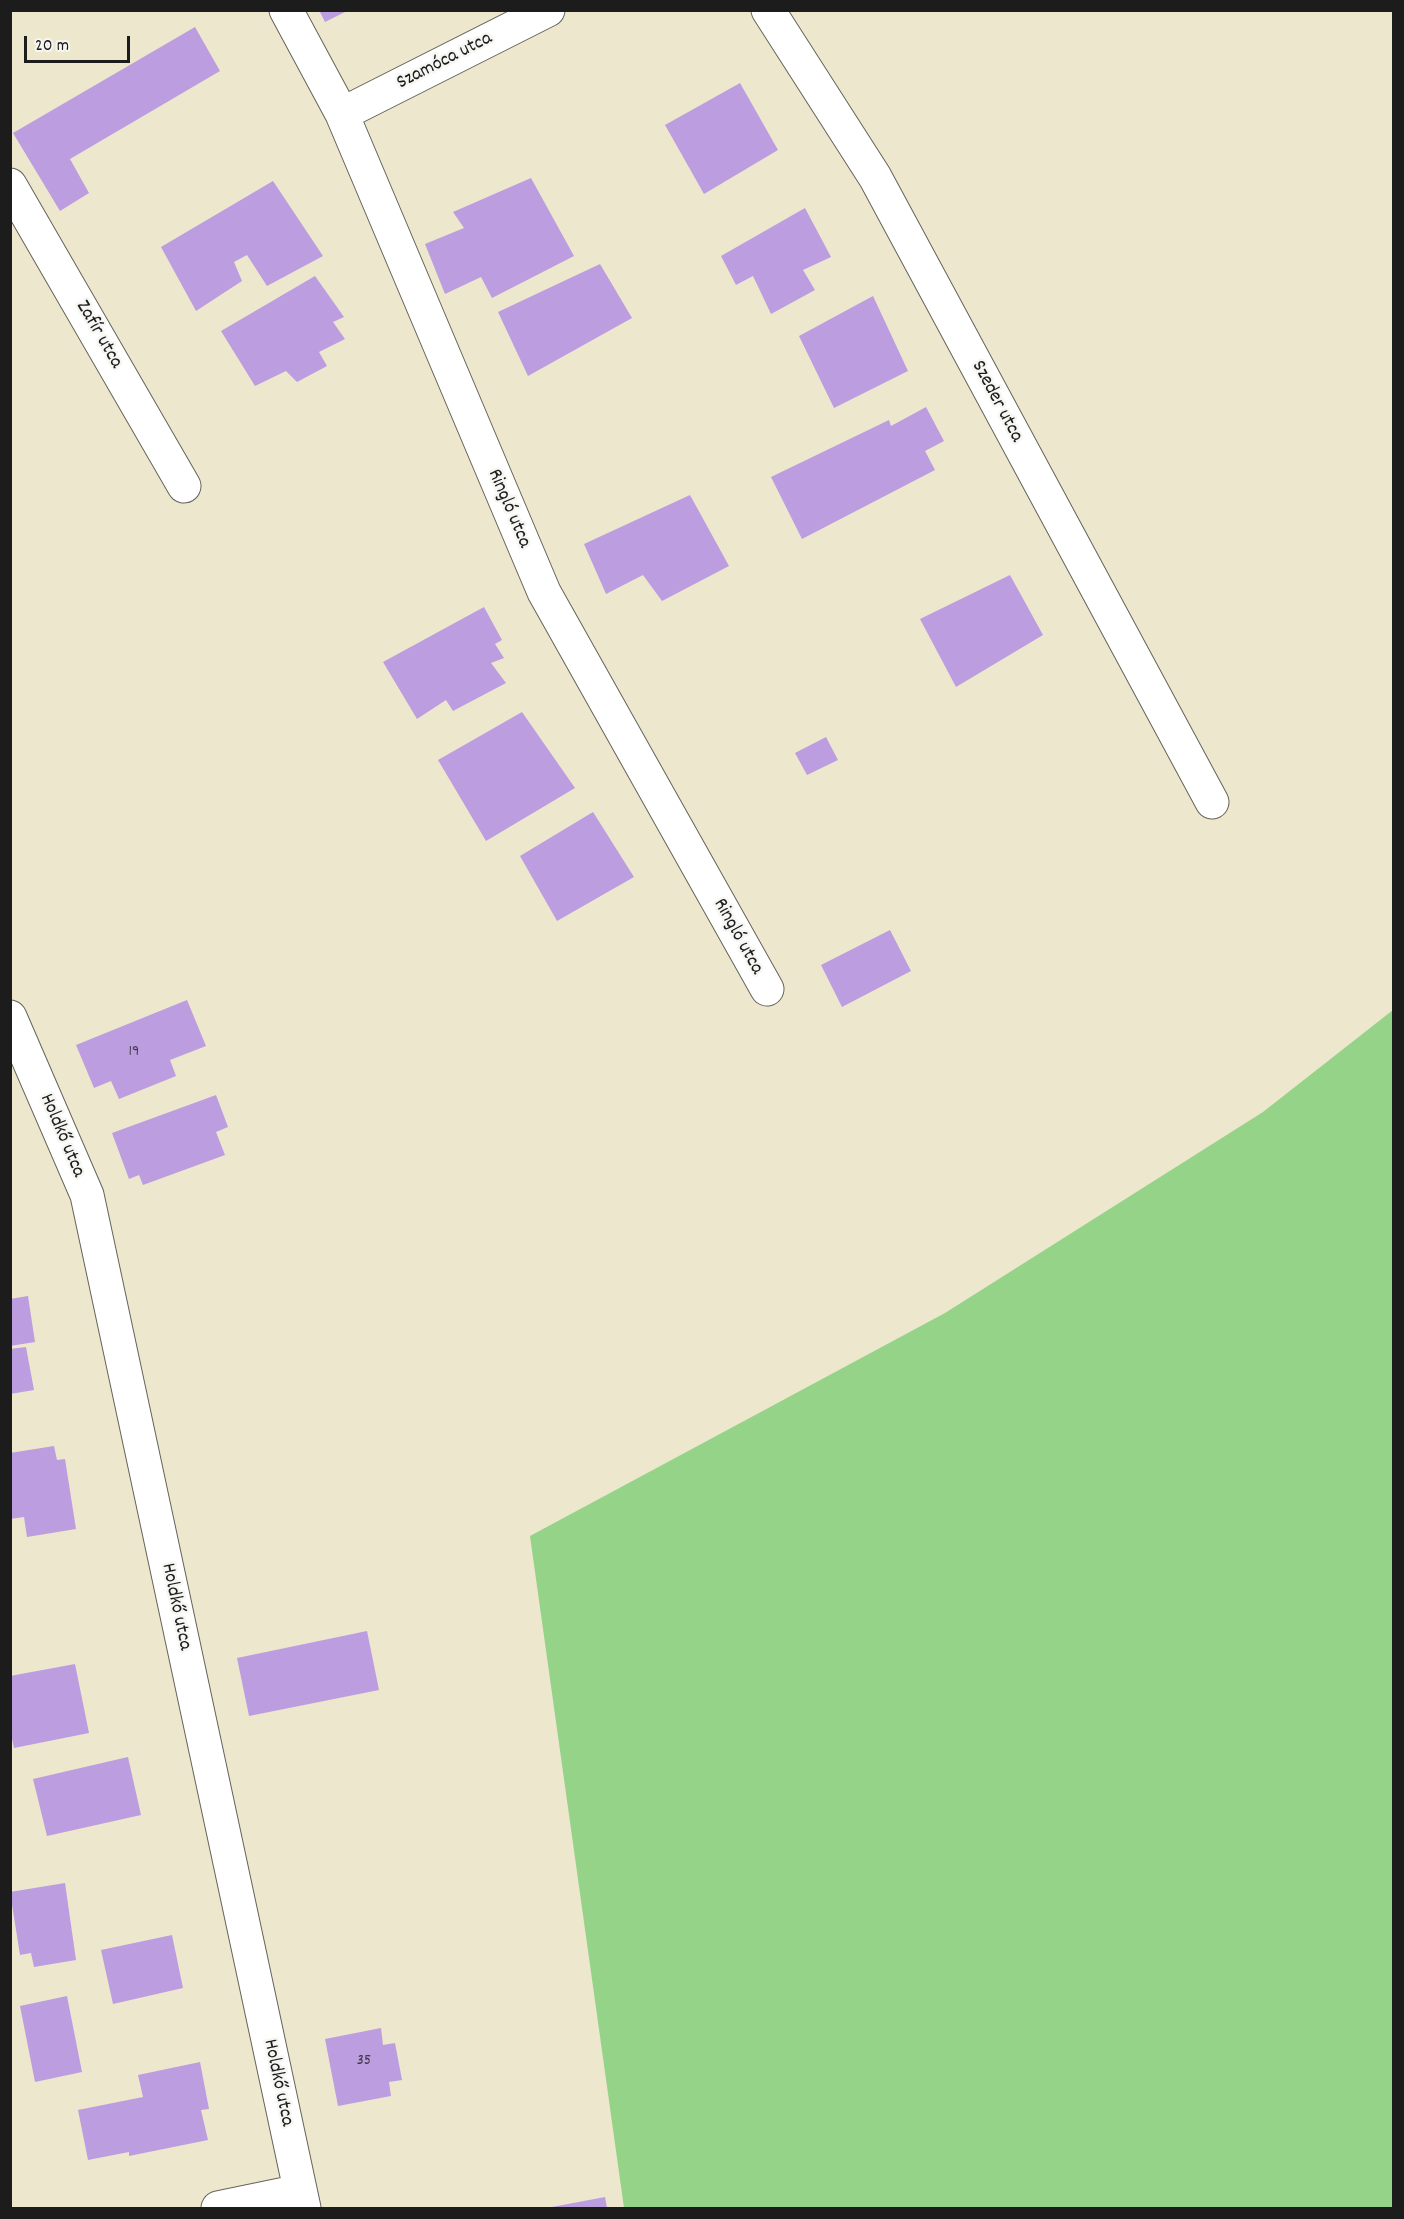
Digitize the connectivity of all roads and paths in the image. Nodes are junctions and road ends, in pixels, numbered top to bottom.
1 (286, 10) edge
2 (548, 10) edge
3 (768, 10) edge
4 (342, 114) junction
5 (10, 185) edge
6 (184, 486) dead end
7 (1212, 802) dead end
8 (766, 989) dead end
9 (10, 1017) edge
10 (302, 2200) edge
11 (218, 2208) edge

1 - 4 street, Ringló utca
2 - 4 street, Szamóca utca
3 - 7 street, Szeder utca
4 - 8 street, Ringló utca
5 - 6 street, Zafír utca
9 - 10 street, Holdkő utca
10 - 11 street

